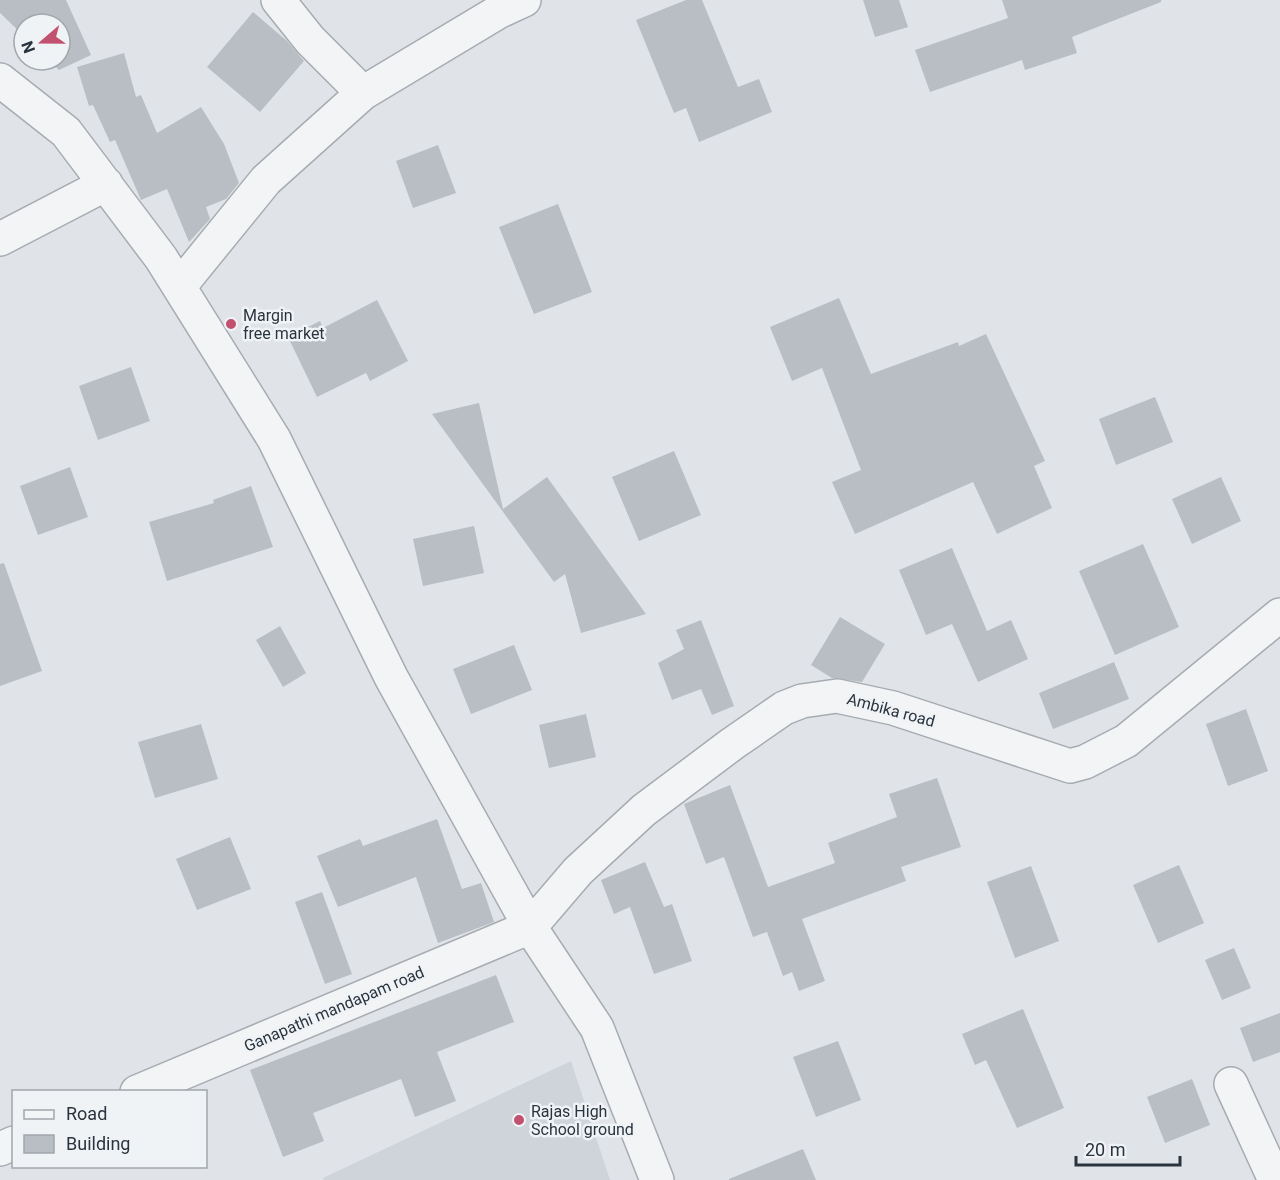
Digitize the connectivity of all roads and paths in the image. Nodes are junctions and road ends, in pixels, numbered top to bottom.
1 (278, 0) edge
2 (524, 0) edge
3 (0, 80) edge
4 (363, 93) junction
5 (106, 184) junction
6 (0, 239) edge
7 (179, 286) junction
8 (1280, 615) edge
9 (530, 927) junction
10 (1231, 1083) dead end
11 (142, 1090) edge
12 (657, 1180) edge
13 (1275, 1180) edge

1 - 4 street
2 - 4 street
3 - 5 street
4 - 7 street
5 - 6 street
5 - 7 street
7 - 9 street
8 - 9 street, Ambika road
9 - 11 street, Ganapathi mandapam road
9 - 12 street
10 - 13 street

